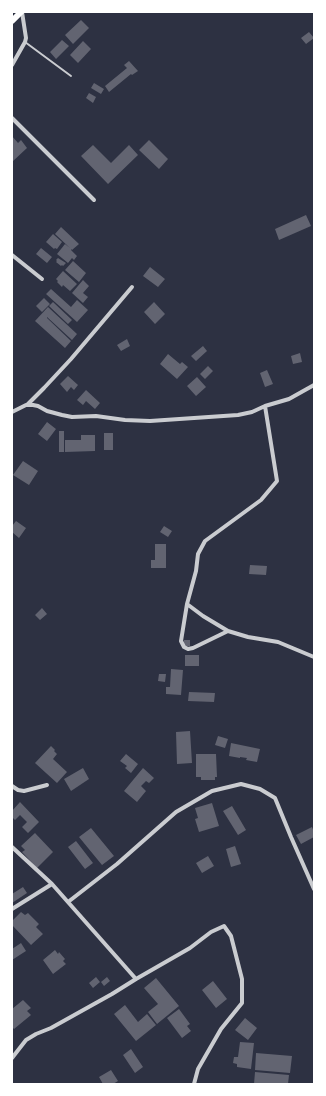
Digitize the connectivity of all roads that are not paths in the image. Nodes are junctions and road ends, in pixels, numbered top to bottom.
1 (21, 12) edge
2 (12, 22) edge
3 (25, 42) junction
4 (12, 65) edge
5 (71, 76) dead end
6 (12, 118) edge
7 (94, 200) dead end
8 (12, 255) edge
9 (42, 279) dead end
10 (132, 287) dead end
11 (314, 385) edge
12 (26, 405) junction
13 (266, 406) junction
14 (12, 412) edge
15 (187, 604) junction
16 (228, 631) junction
17 (314, 656) edge
18 (12, 786) edge
19 (47, 786) dead end
20 (12, 847) edge
21 (52, 884) junction
22 (314, 889) edge
23 (68, 902) junction
24 (12, 909) edge
25 (136, 978) junction
26 (12, 1058) edge
27 (194, 1084) edge

1 - 2 main road
1 - 3 street
3 - 4 street
3 - 5 lane
6 - 7 street
8 - 9 street
10 - 12 street
11 - 13 street
12 - 13 street
12 - 14 street
13 - 15 street
15 - 16 street
15 - 16 street
16 - 17 street
18 - 19 street
20 - 21 street
21 - 23 street
21 - 24 street
22 - 23 street
23 - 25 street
25 - 26 street
25 - 27 street

